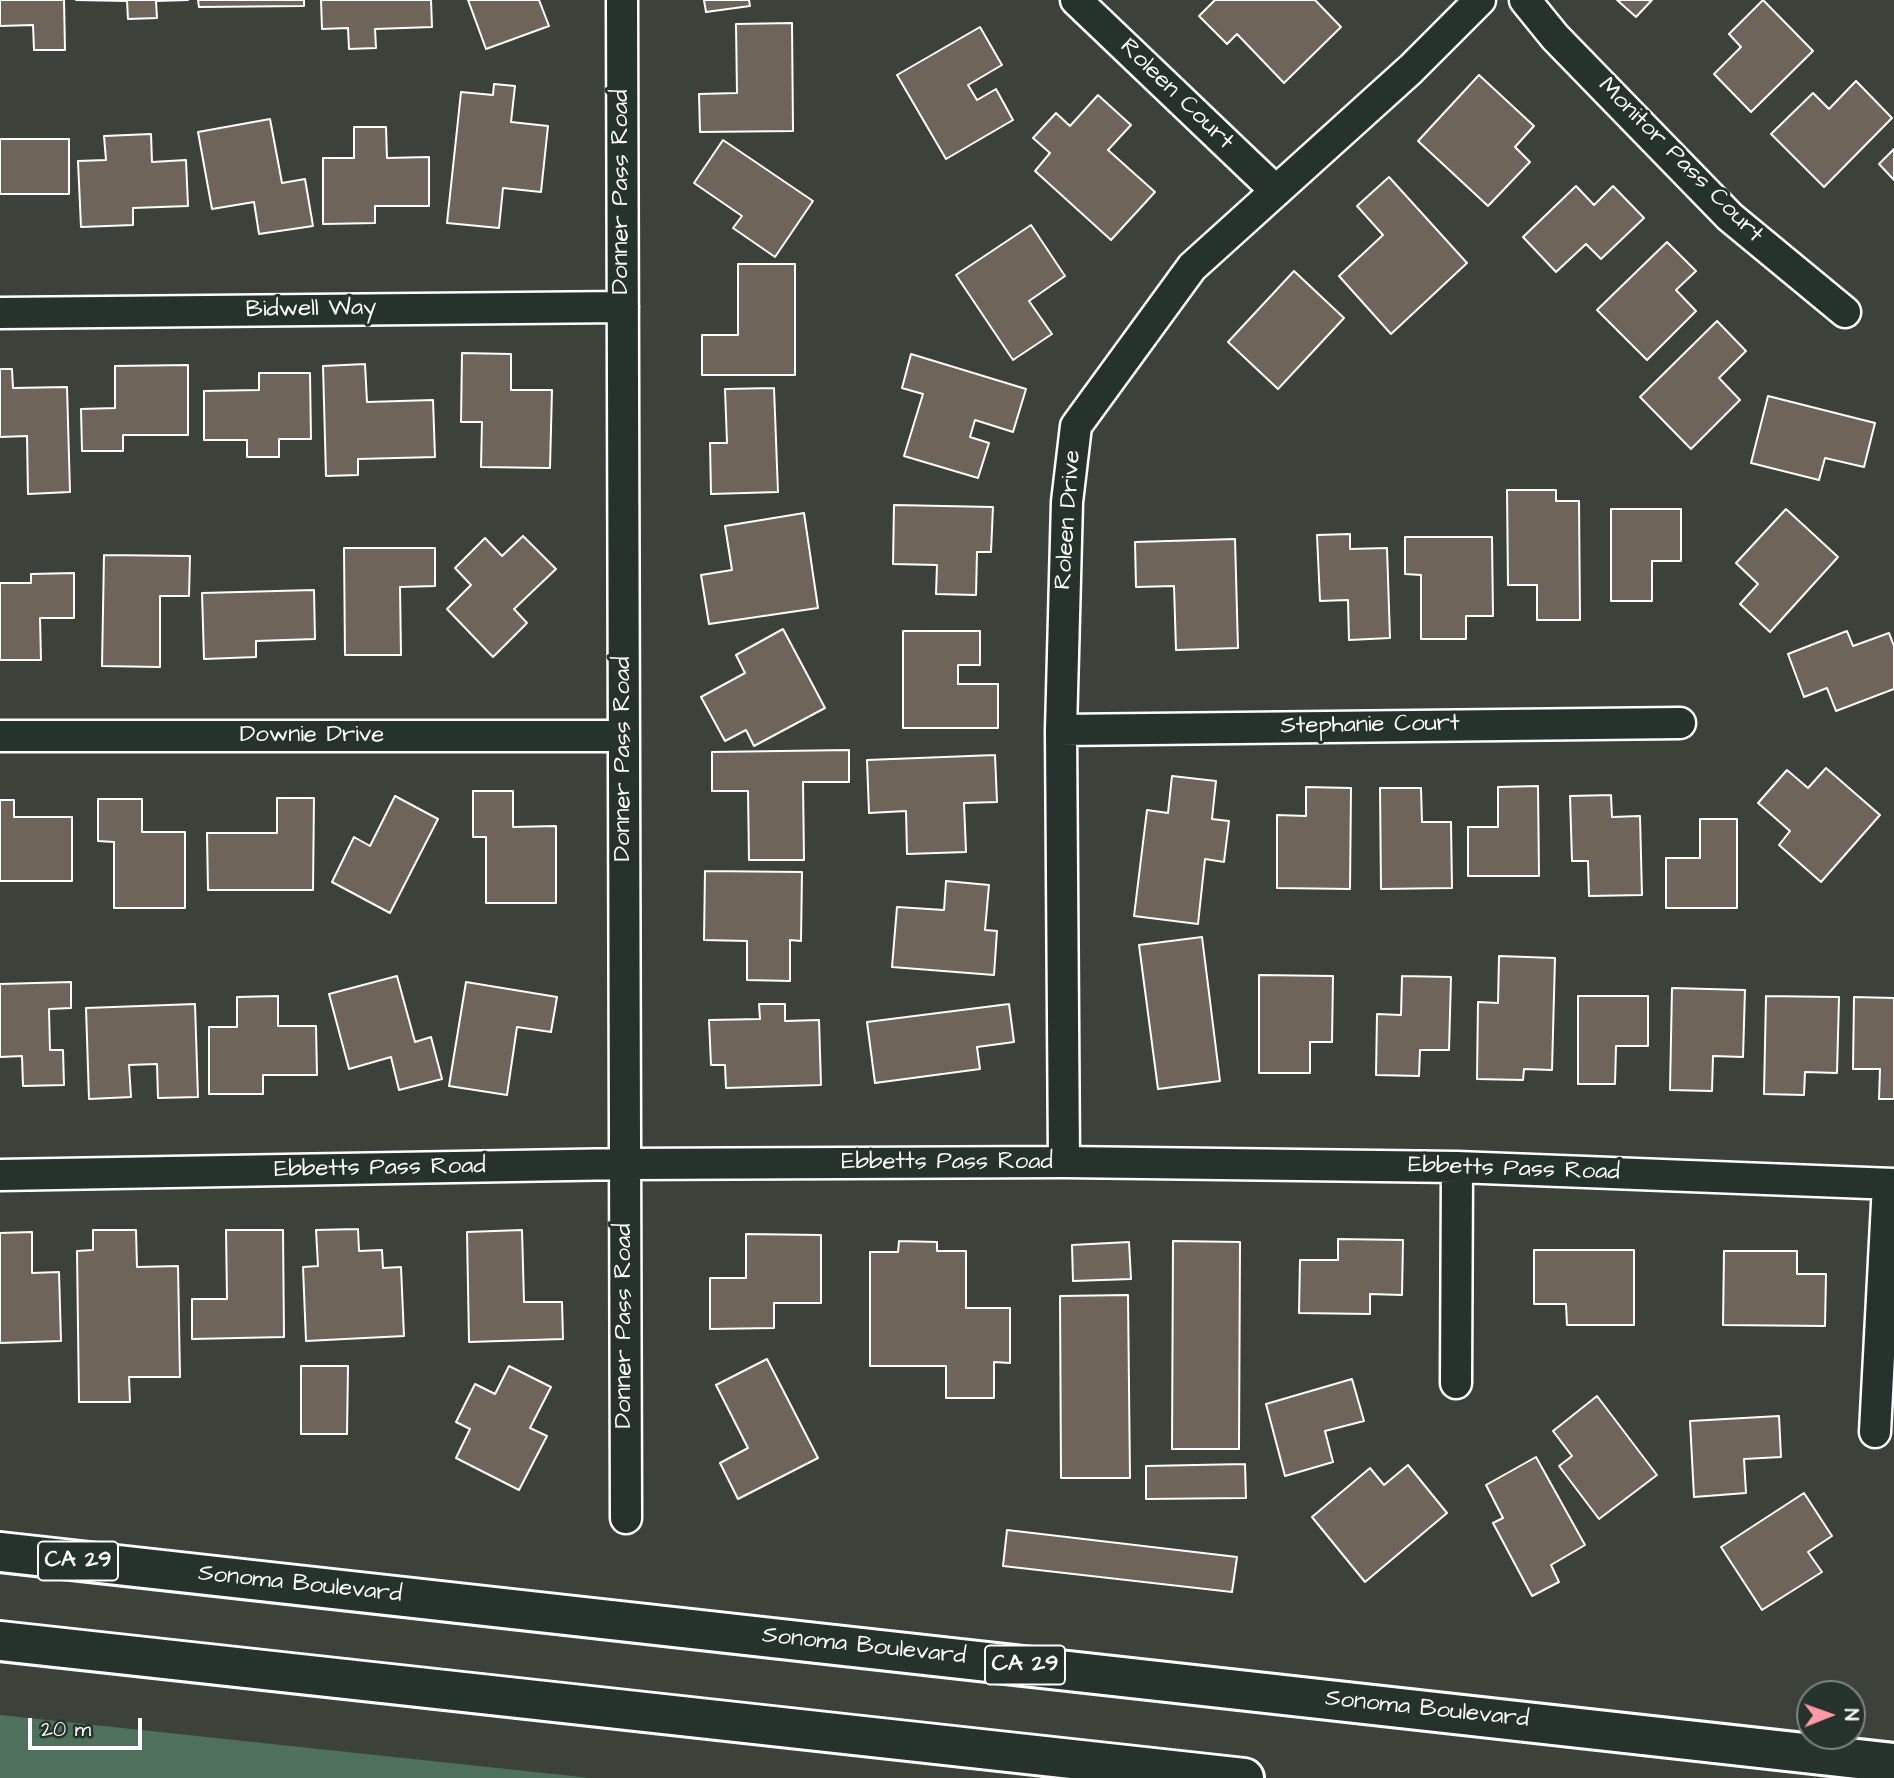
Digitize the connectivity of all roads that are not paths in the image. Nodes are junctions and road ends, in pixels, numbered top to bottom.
1 (622, 0) edge
2 (1076, 0) edge
3 (1480, 0) edge
4 (1525, 0) edge
5 (1276, 191) junction
6 (622, 307) junction
7 (1846, 312) dead end
8 (0, 313) edge
9 (1679, 723) dead end
10 (1061, 730) junction
11 (0, 736) edge
12 (624, 736) junction
13 (1064, 1162) junction
14 (625, 1164) junction
15 (1457, 1167) junction
16 (0, 1175) edge
17 (1891, 1184) edge
18 (1456, 1383) dead end
19 (1875, 1432) dead end
20 (626, 1518) dead end
21 (0, 1528) edge
22 (0, 1552) edge
23 (157, 1569) junction
24 (0, 1642) edge
25 (1894, 1763) edge
26 (1244, 1778) edge

1 - 6 street, Donner Pass Road
2 - 5 street, Roleen Court
3 - 5 street, Roleen Drive
4 - 7 street, Monitor Pass Court
5 - 10 street, Roleen Drive
6 - 8 street, Bidwell Way
6 - 12 street, Donner Pass Road
9 - 10 street, Stephanie Court
10 - 13 street, Roleen Drive
11 - 12 street, Downie Drive
12 - 14 street, Donner Pass Road
13 - 14 street, Ebbetts Pass Road
13 - 15 street, Ebbetts Pass Road
14 - 16 street, Ebbetts Pass Road
14 - 20 street, Donner Pass Road
15 - 17 street, Ebbetts Pass Road
15 - 18 street
17 - 19 street
21 - 23 highway
22 - 23 highway, Sonoma Boulevard / CA 29
23 - 25 highway, Sonoma Boulevard / CA 29
24 - 26 highway

